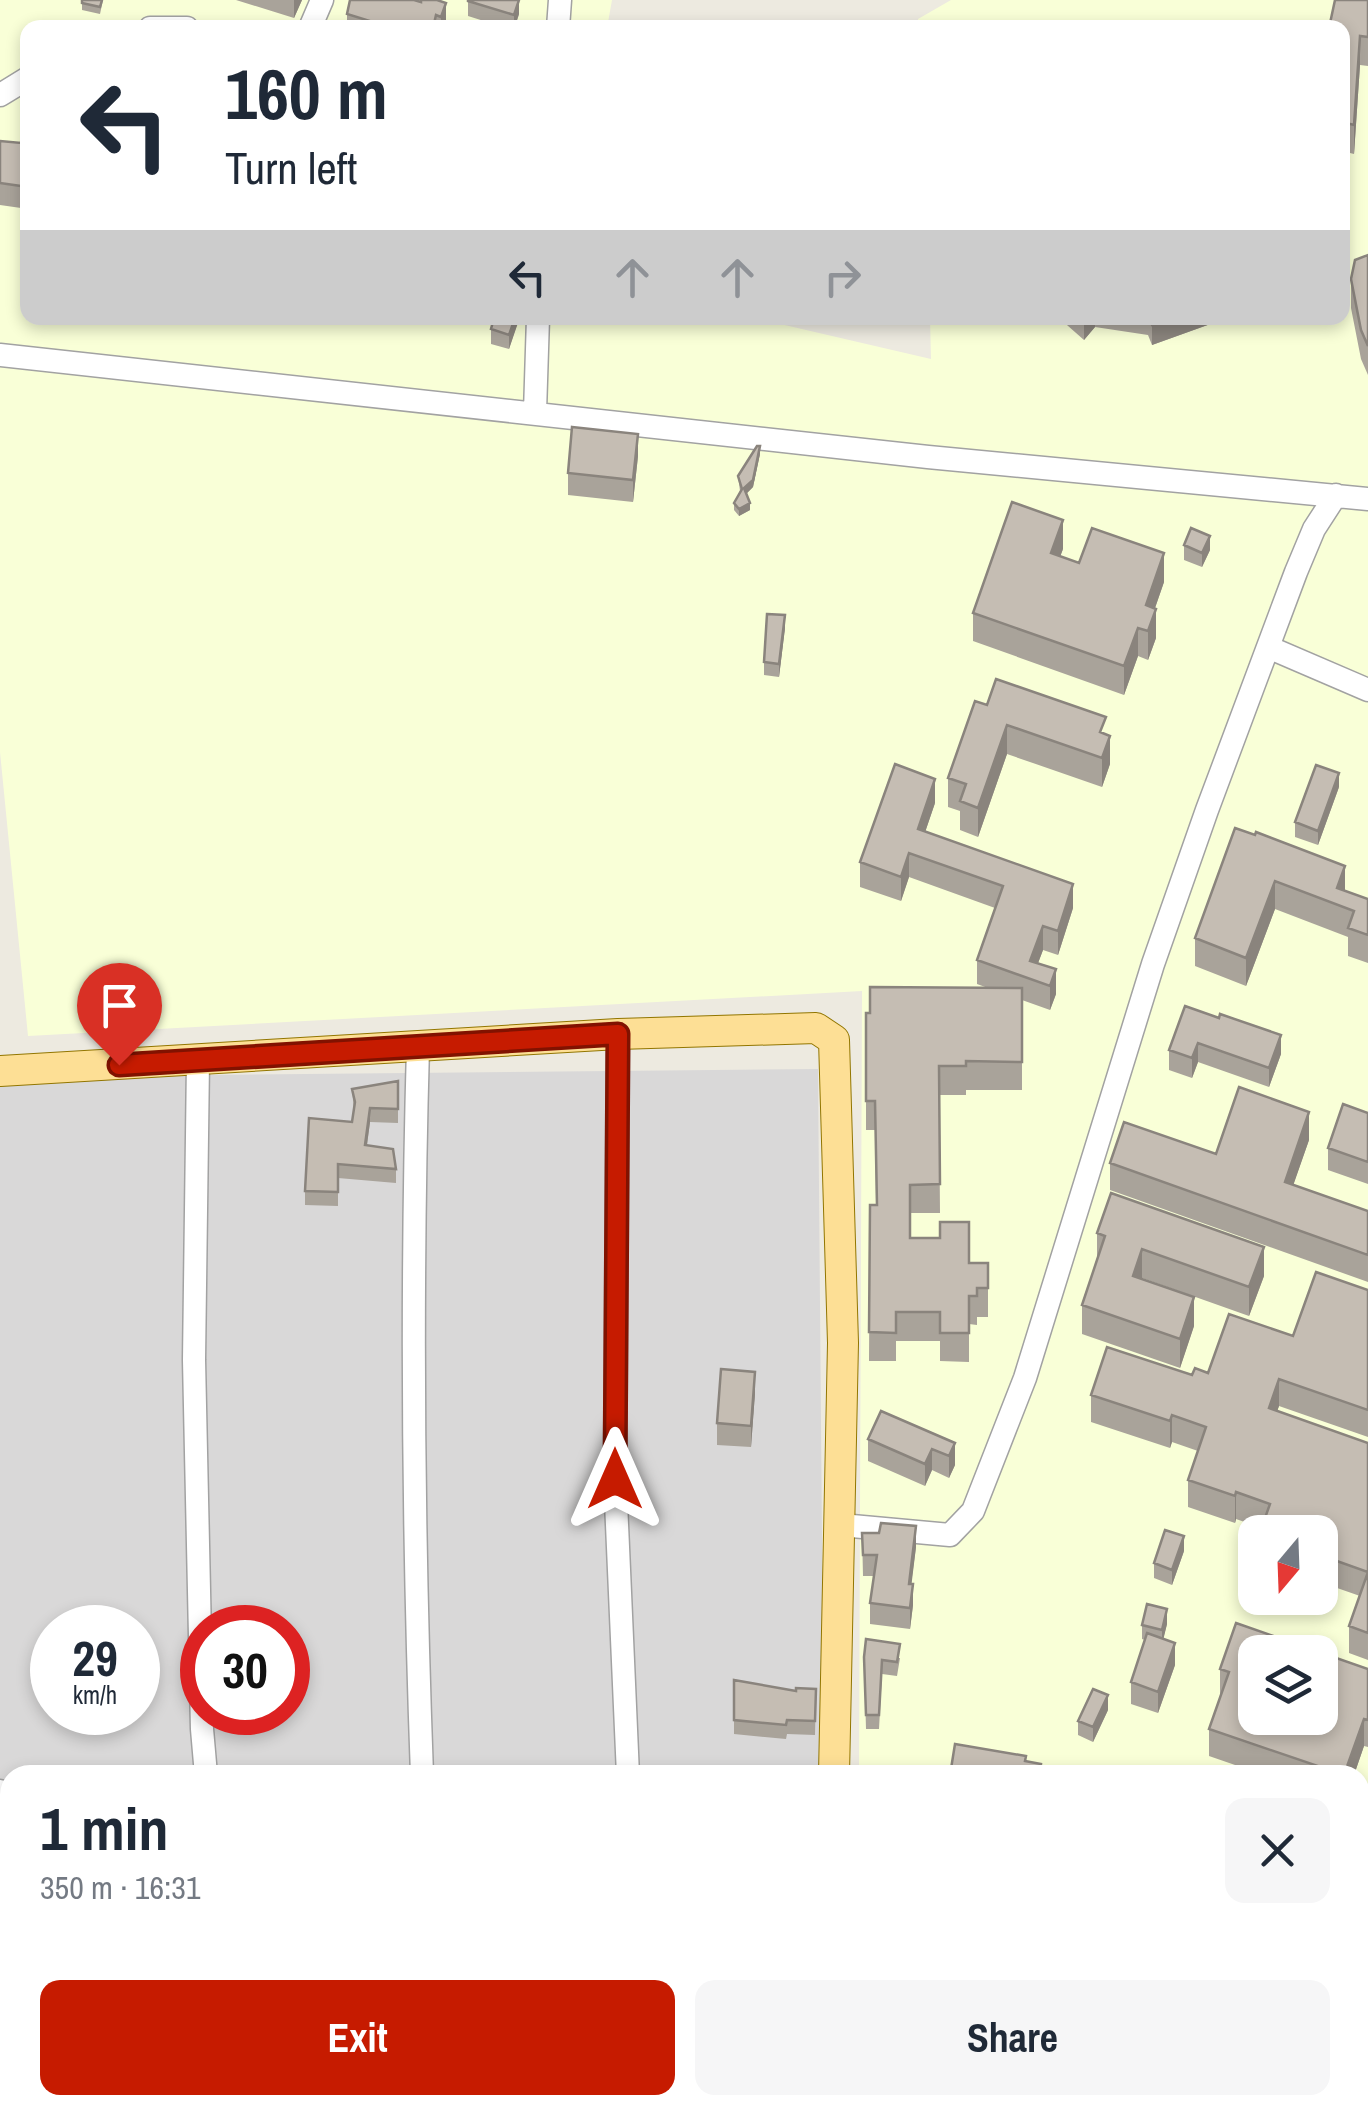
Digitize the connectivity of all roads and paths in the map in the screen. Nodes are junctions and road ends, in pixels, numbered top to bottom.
1 (538, 325) edge
2 (0, 355) edge
3 (535, 412) junction
4 (1336, 495) junction
5 (1368, 499) edge
6 (1268, 647) junction
7 (1368, 690) edge
8 (618, 1034) junction
9 (418, 1047) junction
10 (198, 1062) junction
11 (0, 1071) edge
12 (841, 1525) junction
13 (205, 1765) edge
14 (422, 1765) edge
15 (628, 1765) edge
16 (834, 1765) edge

1 - 3 street
2 - 3 street
3 - 4 street
4 - 5 street
4 - 6 street
6 - 7 street
6 - 12 street
8 - 9 main road
8 - 12 main road
8 - 15 street
9 - 10 main road
9 - 14 street
10 - 11 main road
10 - 13 street
12 - 16 main road

